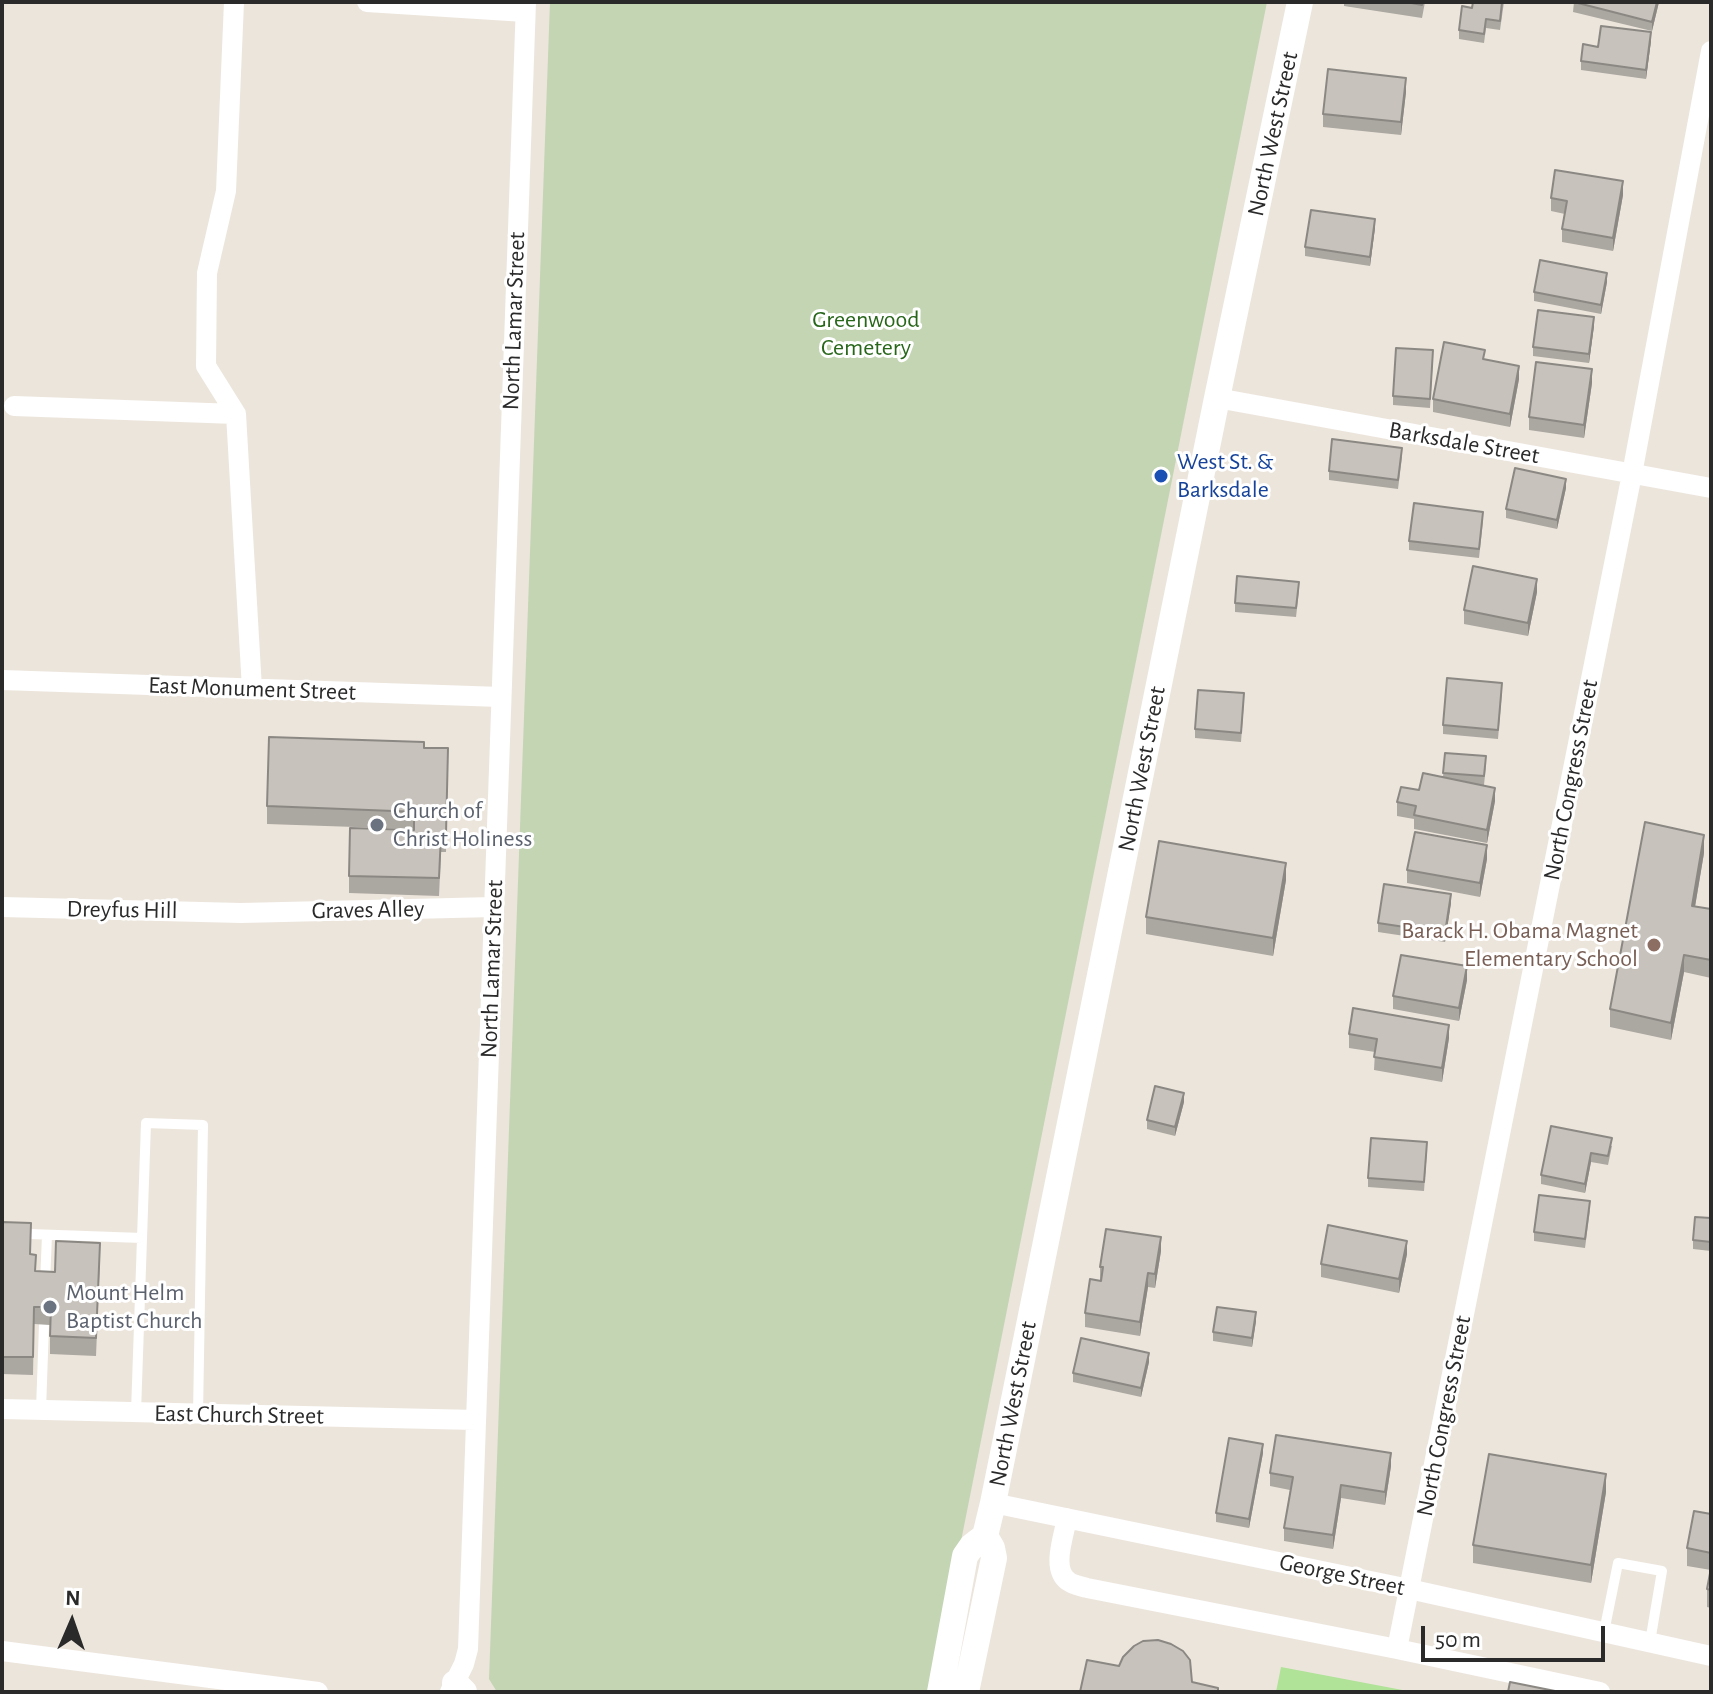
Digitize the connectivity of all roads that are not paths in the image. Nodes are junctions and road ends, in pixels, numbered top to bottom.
1 (234, 2) edge
2 (367, 2) edge
3 (1300, 2) edge
4 (525, 7) edge
5 (1711, 51) edge
6 (1217, 398) junction
7 (14, 406) dead end
8 (236, 414) junction
9 (1632, 474) junction
10 (1711, 488) edge
11 (2, 680) edge
12 (252, 689) junction
13 (501, 697) junction
14 (2, 907) edge
15 (494, 907) junction
16 (241, 913) joint
17 (2, 1233) edge
18 (47, 1235) junction
19 (142, 1238) junction
20 (45, 1289) edge
21 (44, 1325) edge
22 (2, 1409) edge
23 (41, 1410) junction
24 (136, 1412) junction
25 (198, 1414) junction
26 (476, 1420) junction
27 (993, 1503) junction
28 (1067, 1518) junction
29 (985, 1536) junction
30 (1409, 1589) junction
31 (1604, 1632) junction
32 (1650, 1642) junction
33 (1397, 1649) junction
34 (2, 1651) edge
35 (1711, 1656) edge
36 (456, 1689) edge
37 (318, 1692) edge
38 (940, 1692) edge
39 (966, 1692) edge
40 (1600, 1692) edge

1 - 8 street
2 - 4 street
3 - 6 street, North West Street
4 - 13 street, North Lamar Street
5 - 9 street, North Congress Street
6 - 9 street, Barksdale Street
6 - 27 street, North West Street
7 - 8 street
8 - 12 street
9 - 10 street, Barksdale Street
9 - 30 street, North Congress Street
11 - 12 street, East Monument Street
12 - 13 street, East Monument Street
13 - 15 street, North Lamar Street
14 - 16 street, Dreyfus Hill
15 - 16 street, Graves Alley
15 - 26 street, North Lamar Street
17 - 18 lane
18 - 19 lane
18 - 20 lane
19 - 24 lane
19 - 25 lane
21 - 23 lane
22 - 23 street, East Church Street
23 - 24 street, East Church Street
24 - 25 street, East Church Street
25 - 26 street, East Church Street
26 - 36 street, North Lamar Street
27 - 28 street, George Street
27 - 29 street, North West Street
28 - 30 street, George Street
28 - 33 street
29 - 38 street, North West Street
29 - 39 street, North West Street
30 - 31 street, George Street
30 - 33 street, North Congress Street
31 - 32 street, George Street
31 - 32 lane
32 - 35 street, George Street
33 - 40 street
34 - 37 street

